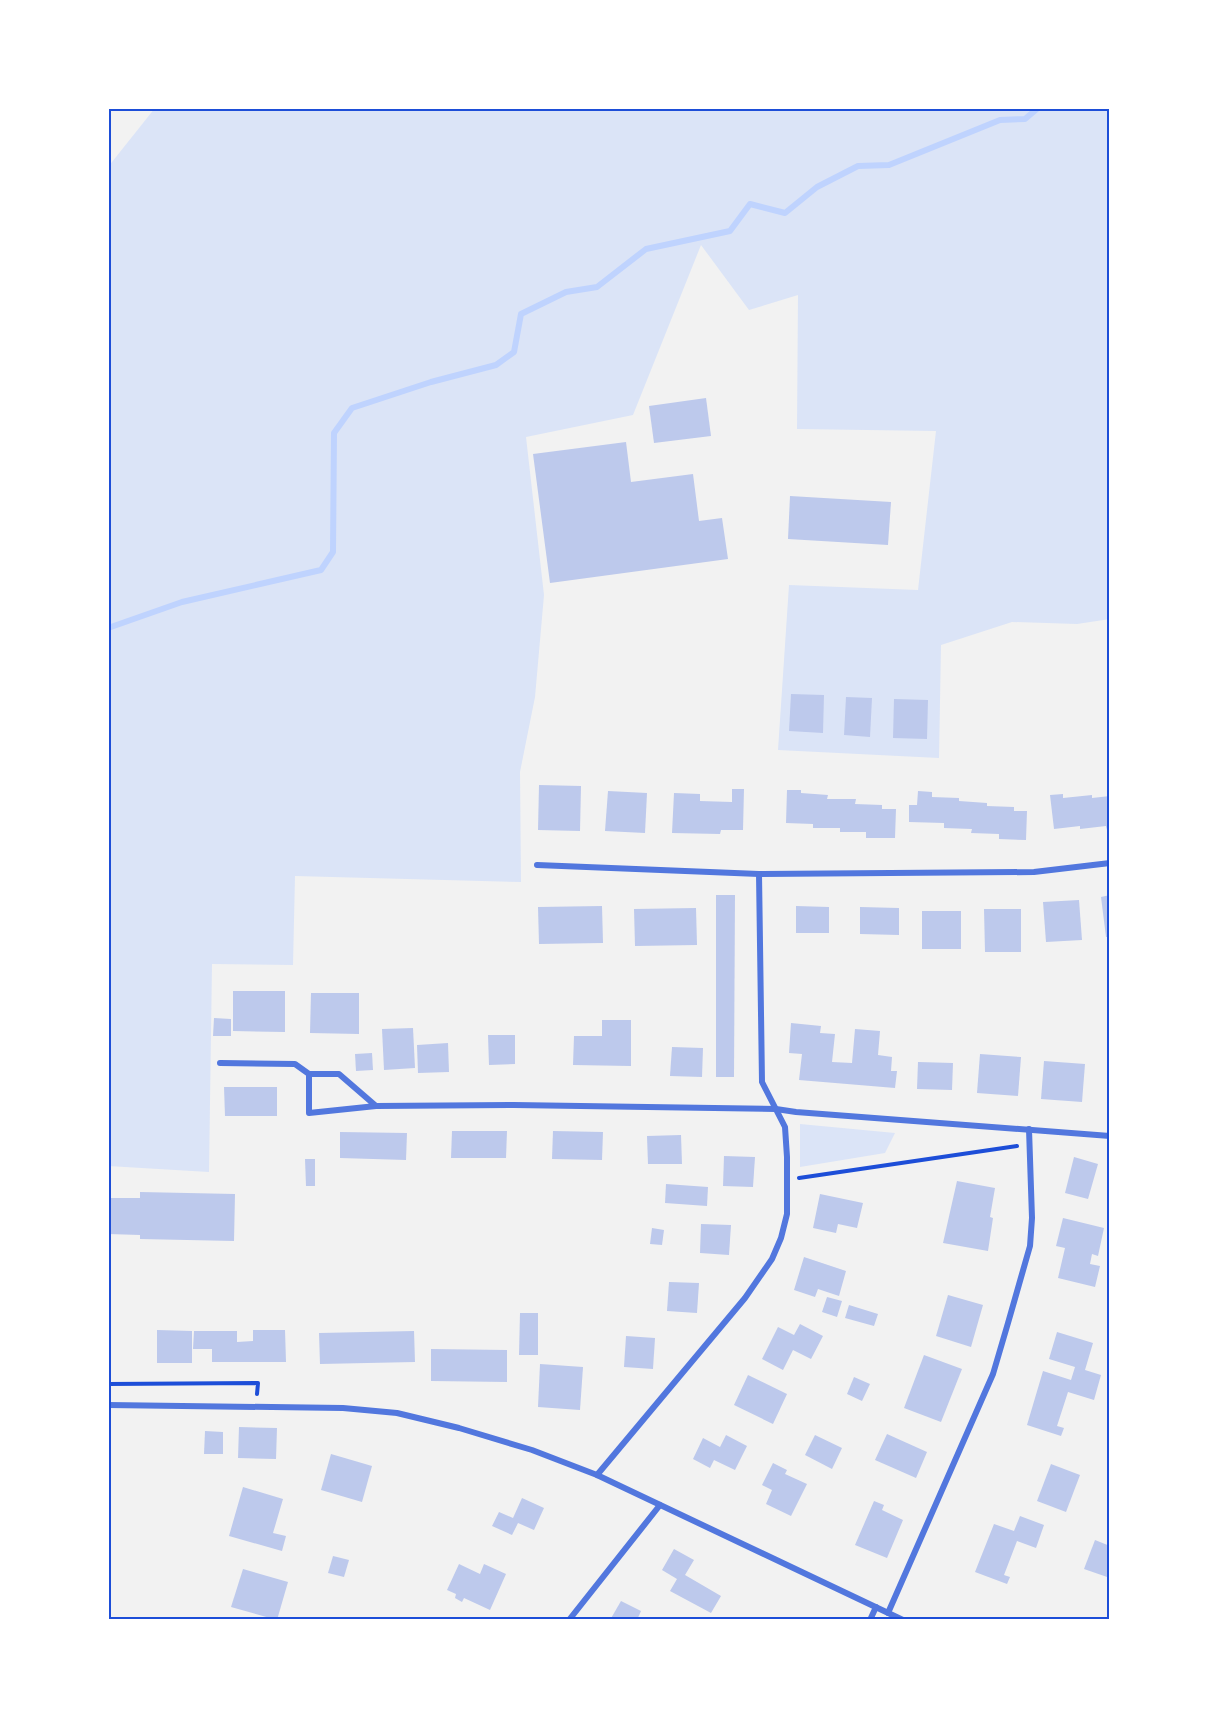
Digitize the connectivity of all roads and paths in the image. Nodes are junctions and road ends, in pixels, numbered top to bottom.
1 (1110, 863) edge
2 (537, 865) dead end
3 (759, 874) junction
4 (220, 1063) dead end
5 (309, 1074) junction
6 (376, 1106) junction
7 (776, 1109) junction
8 (1029, 1130) junction
9 (1110, 1136) edge
10 (1030, 1144) junction
11 (788, 1180) junction
12 (108, 1384) edge
13 (108, 1405) edge
14 (257, 1406) junction
15 (597, 1475) junction
16 (660, 1505) junction
17 (876, 1607) junction
18 (888, 1612) junction
19 (570, 1620) edge
20 (870, 1620) edge
21 (903, 1620) edge

1 - 3 street
2 - 3 street
3 - 7 street
4 - 5 street
5 - 6 street
5 - 6 street
6 - 7 street
7 - 8 street
7 - 11 street
8 - 9 street
8 - 10 street
10 - 11 path
10 - 18 street
11 - 15 street
12 - 14 path
13 - 14 street
14 - 15 street
15 - 16 street
16 - 17 street
16 - 19 street
17 - 18 street
17 - 20 street
18 - 21 street

